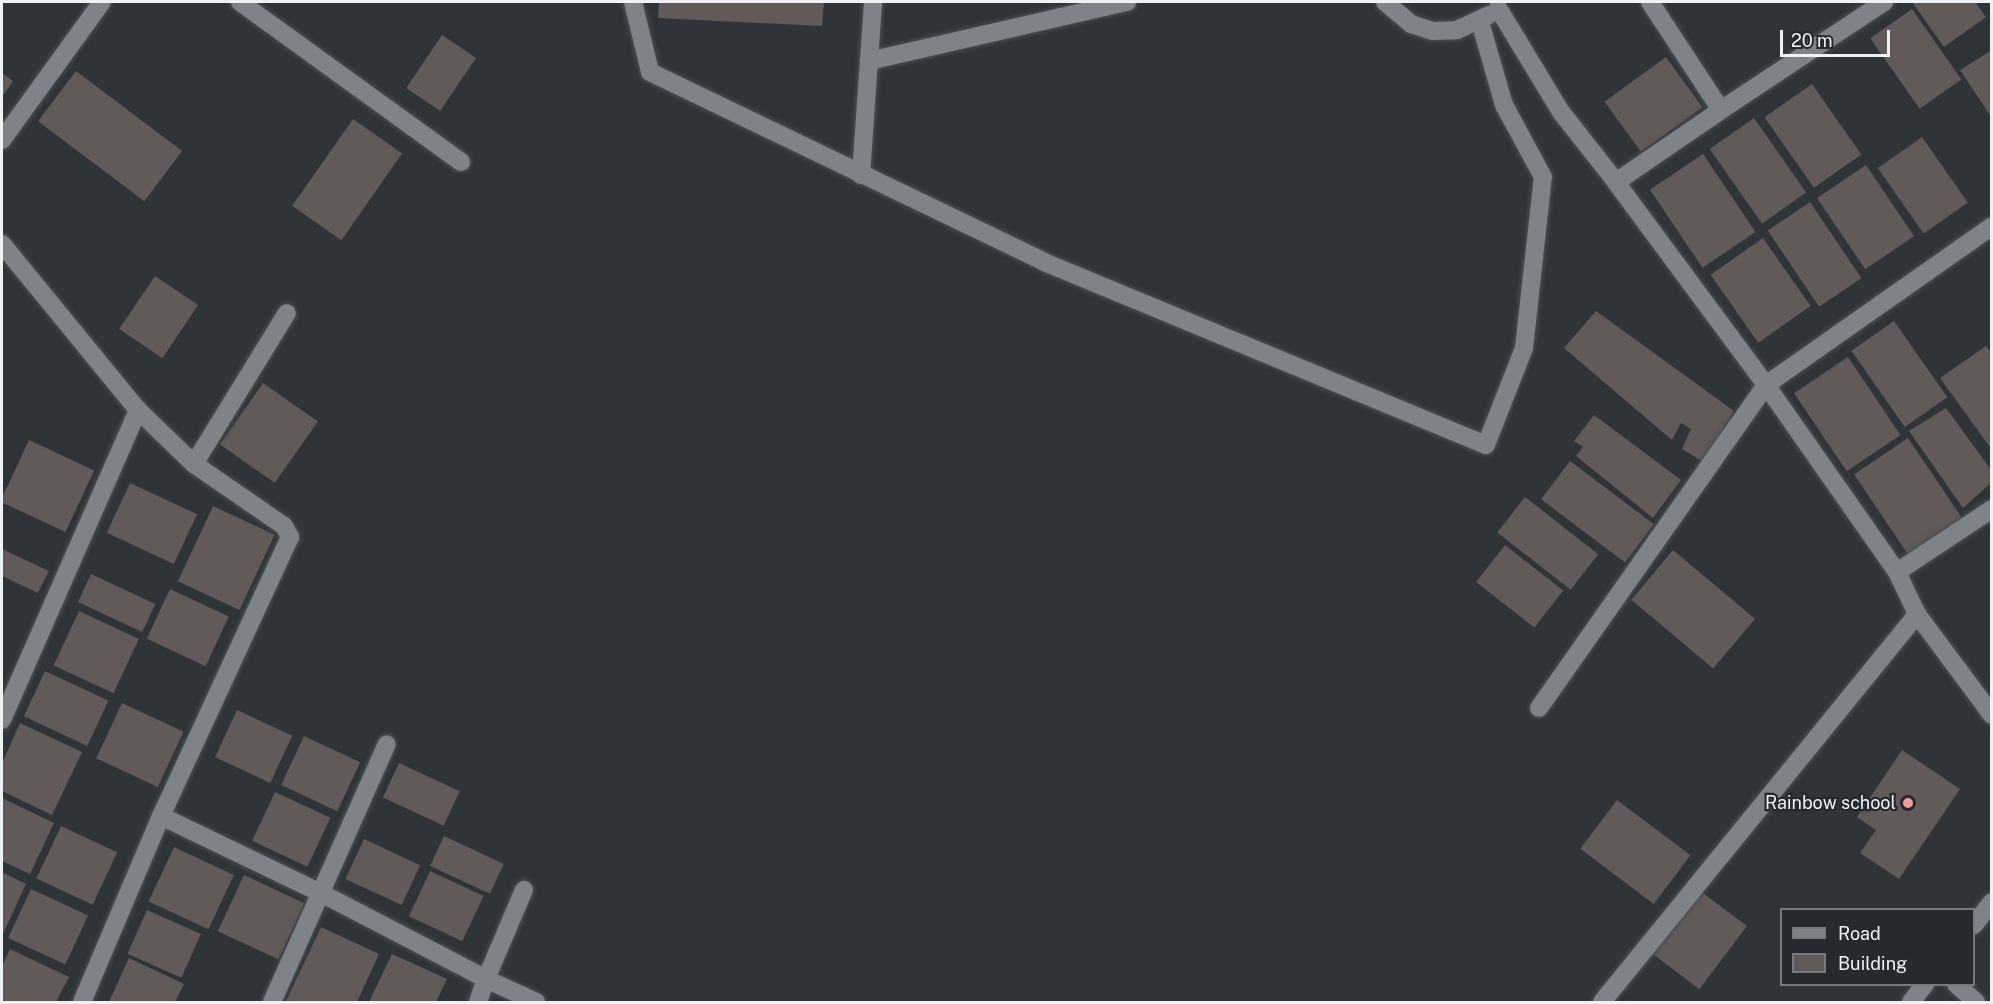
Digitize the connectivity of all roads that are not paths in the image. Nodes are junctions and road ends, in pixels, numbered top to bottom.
1 (102, 2) edge
2 (240, 2) edge
3 (633, 2) edge
4 (873, 2) edge
5 (1126, 2) edge
6 (1385, 2) edge
7 (1650, 2) edge
8 (1884, 2) edge
9 (1500, 5) edge
10 (1480, 22) junction
11 (869, 61) junction
12 (1721, 110) junction
13 (2, 140) edge
14 (461, 162) dead end
15 (861, 175) junction
16 (1616, 182) junction
17 (1992, 226) edge
18 (2, 244) edge
19 (287, 313) dead end
20 (1766, 385) junction
21 (138, 410) junction
22 (194, 464) junction
23 (1992, 509) edge
24 (1897, 572) junction
25 (1917, 614) junction
26 (1539, 708) dead end
27 (1992, 715) edge
28 (2, 720) edge
29 (387, 744) dead end
30 (161, 816) junction
31 (524, 890) dead end
32 (319, 892) junction
33 (1992, 902) edge
34 (1975, 924) edge
35 (486, 979) junction
36 (1923, 986) edge
37 (1958, 986) edge
38 (82, 1002) edge
39 (272, 1002) edge
40 (478, 1002) edge
41 (536, 1002) edge
42 (1602, 1002) edge
43 (1911, 1002) edge
44 (1976, 1002) edge

1 - 13 street
2 - 14 street
3 - 15 street
4 - 11 street
5 - 11 street
6 - 10 street
7 - 12 street
8 - 12 street
9 - 10 street
9 - 16 street
10 - 15 street
11 - 15 street
12 - 16 street
16 - 20 street
17 - 20 street
18 - 21 street
19 - 22 street
20 - 24 street
20 - 26 street
21 - 22 street
21 - 28 street
22 - 30 street
23 - 24 street
24 - 25 street
25 - 27 street
25 - 42 street
29 - 32 street
30 - 32 street
30 - 38 street
31 - 35 street
32 - 35 street
32 - 39 street
33 - 34 street
35 - 40 street
35 - 41 street
36 - 43 street
37 - 44 street

